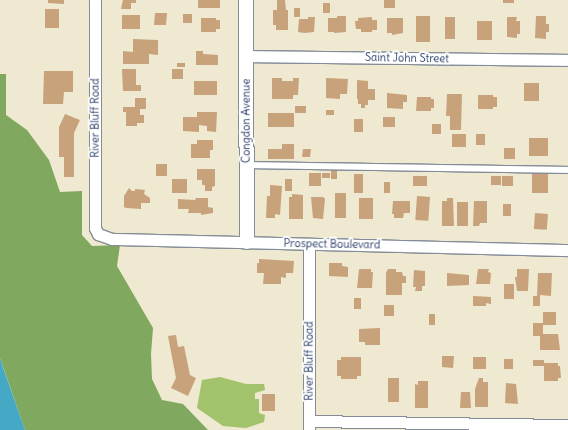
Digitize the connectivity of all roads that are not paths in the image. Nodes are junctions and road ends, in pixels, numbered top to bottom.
1 (95, 0) edge
2 (246, 0) edge
3 (246, 56) junction
4 (568, 60) edge
5 (246, 165) junction
6 (568, 170) edge
7 (98, 234) joint
8 (247, 242) junction
9 (309, 244) junction
10 (568, 250) edge
11 (568, 425) edge
12 (309, 426) edge

1 - 7 street, River Bluff Road
2 - 3 street, Congdon Avenue
3 - 4 street, Saint John Street
3 - 5 street, Congdon Avenue
5 - 6 lane
5 - 8 street, Congdon Avenue
7 - 8 street, Prospect Boulevard
8 - 9 street, Prospect Boulevard
9 - 10 street, Prospect Boulevard
9 - 12 street, River Bluff Road
11 - 12 street

